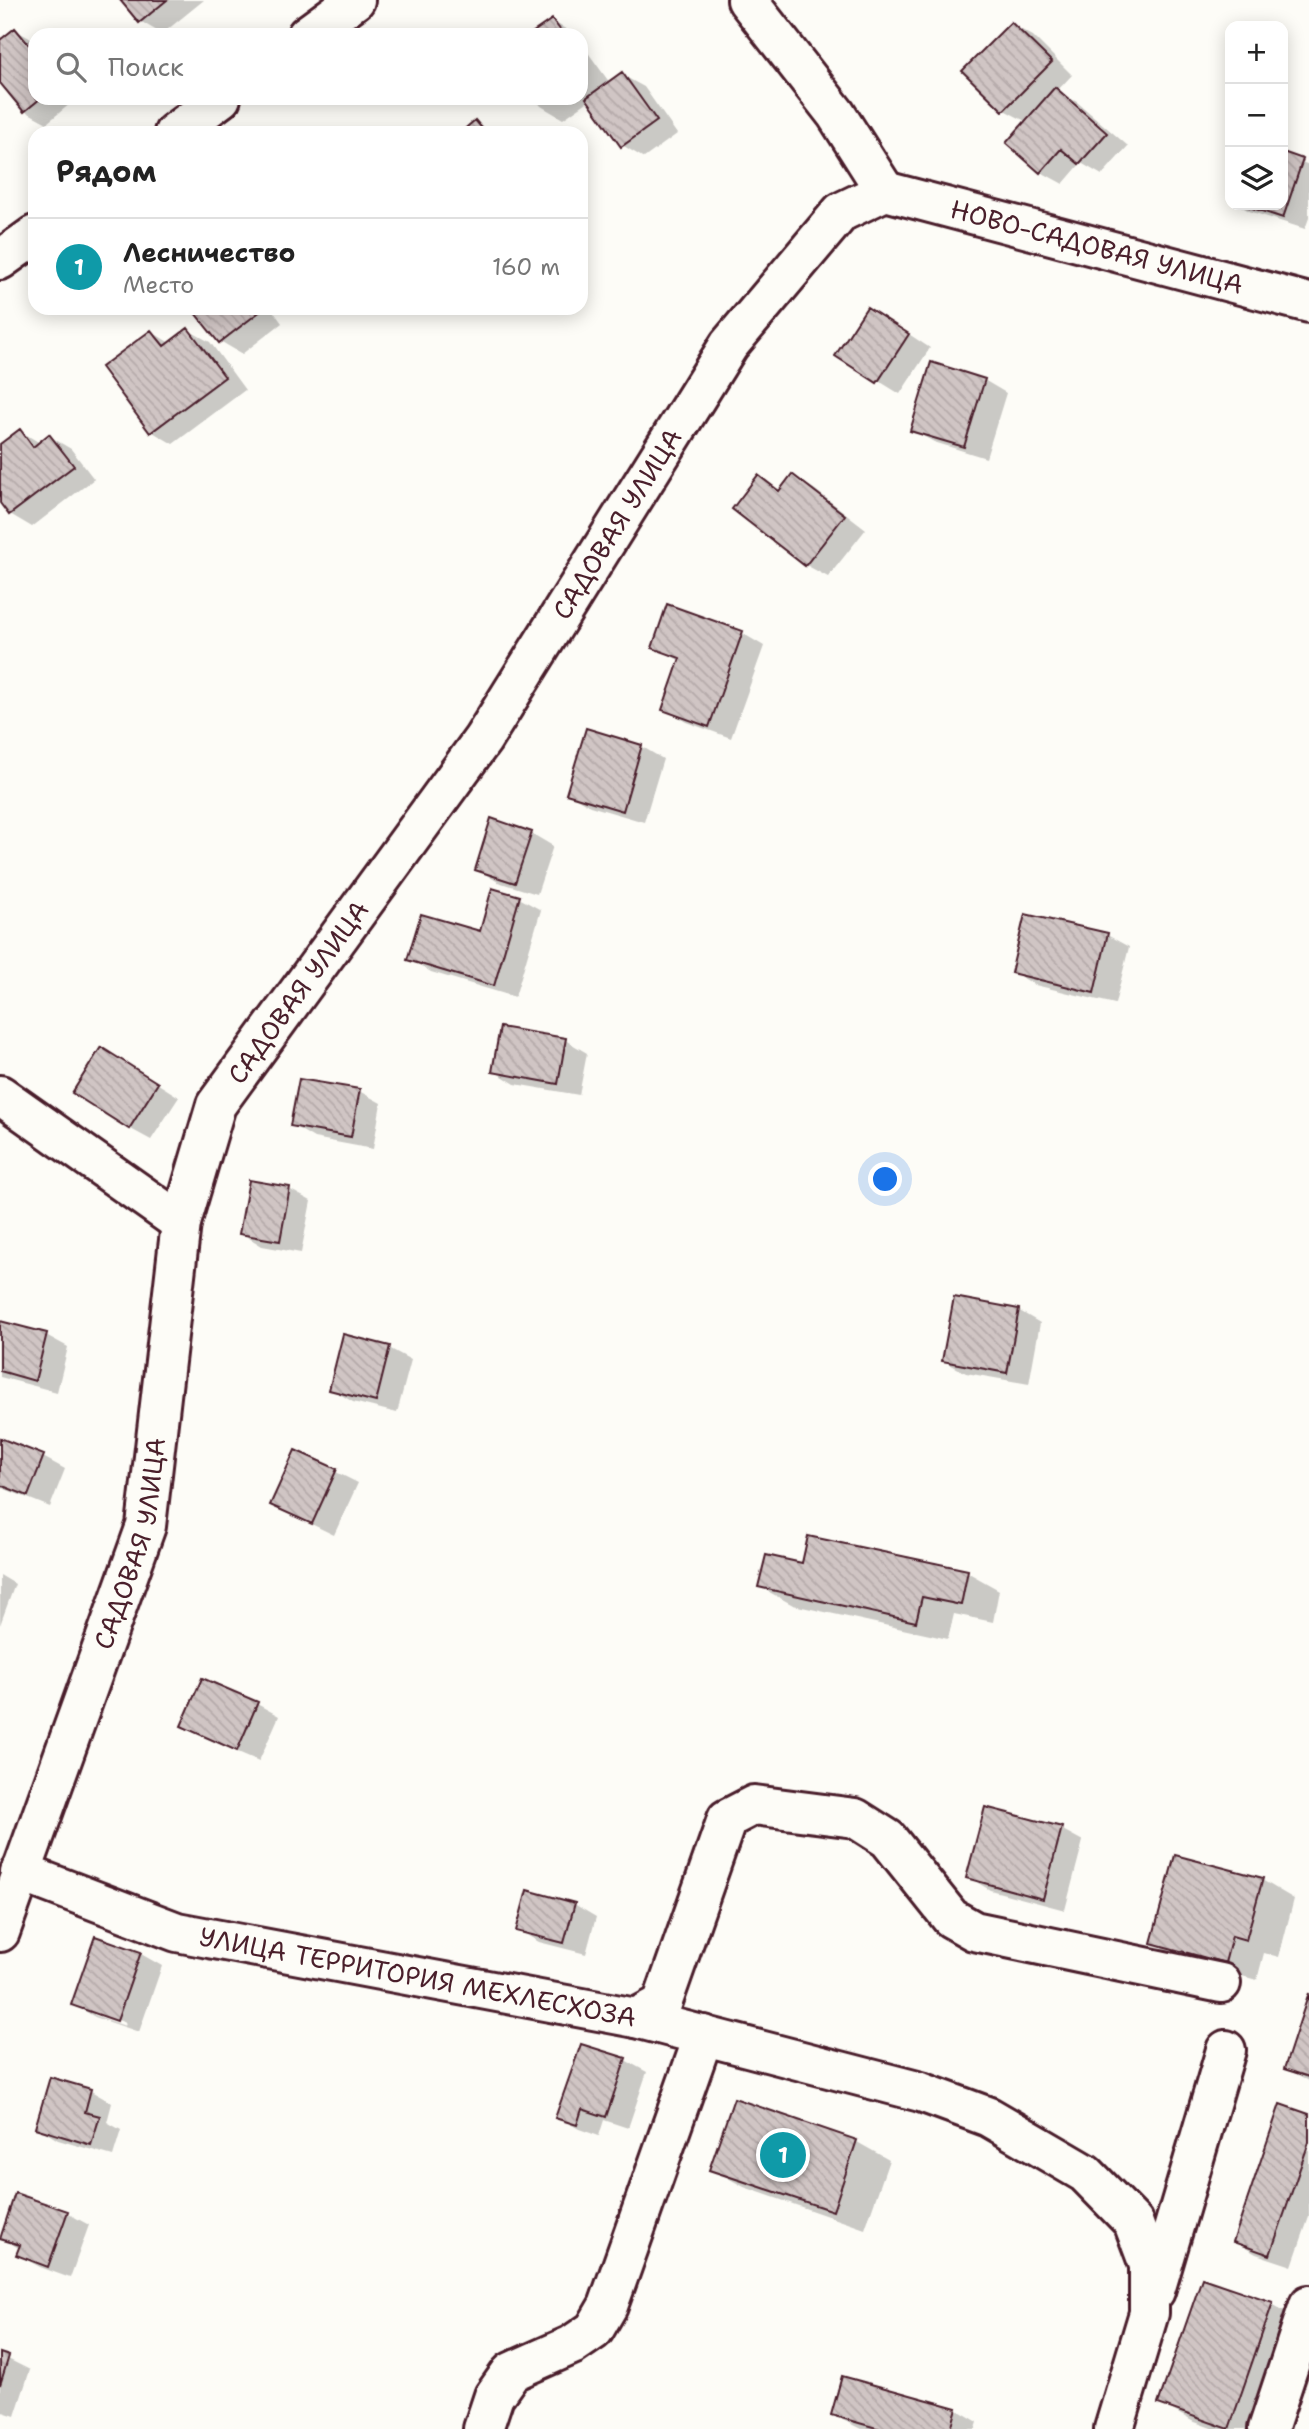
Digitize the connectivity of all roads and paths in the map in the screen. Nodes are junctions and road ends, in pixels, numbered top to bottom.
1 (355, 0) edge
2 (747, 0) edge
3 (317, 28) edge
4 (211, 105) edge
5 (183, 126) edge
6 (885, 191) junction
7 (28, 240) edge
8 (0, 260) edge
9 (1309, 303) edge
10 (0, 1095) edge
11 (181, 1223) junction
12 (20, 1872) junction
13 (0, 1932) edge
14 (1221, 1983) dead end
15 (636, 2018) junction
16 (704, 2035) junction
17 (1226, 2050) dead end
18 (1309, 2305) edge
19 (1149, 2313) junction
20 (482, 2429) edge
21 (1114, 2429) edge
22 (1268, 2429) edge

1 - 3 street
2 - 6 street
4 - 5 street
6 - 9 street, НОВО-САДОВАЯ УЛИЦА
6 - 11 street, САДОВАЯ УЛИЦА
7 - 8 street
10 - 11 street
11 - 12 street, САДОВАЯ УЛИЦА
12 - 13 street, САДОВАЯ УЛИЦА
12 - 15 street, УЛИЦА ТЕРРИТОРИЯ МЕХЛЕСХОЗА
14 - 15 street, УЛИЦА ТЕРРИТОРИЯ МЕХЛЕСХОЗА
15 - 16 street
16 - 19 street
16 - 20 street
17 - 19 street
18 - 22 street
19 - 21 street

